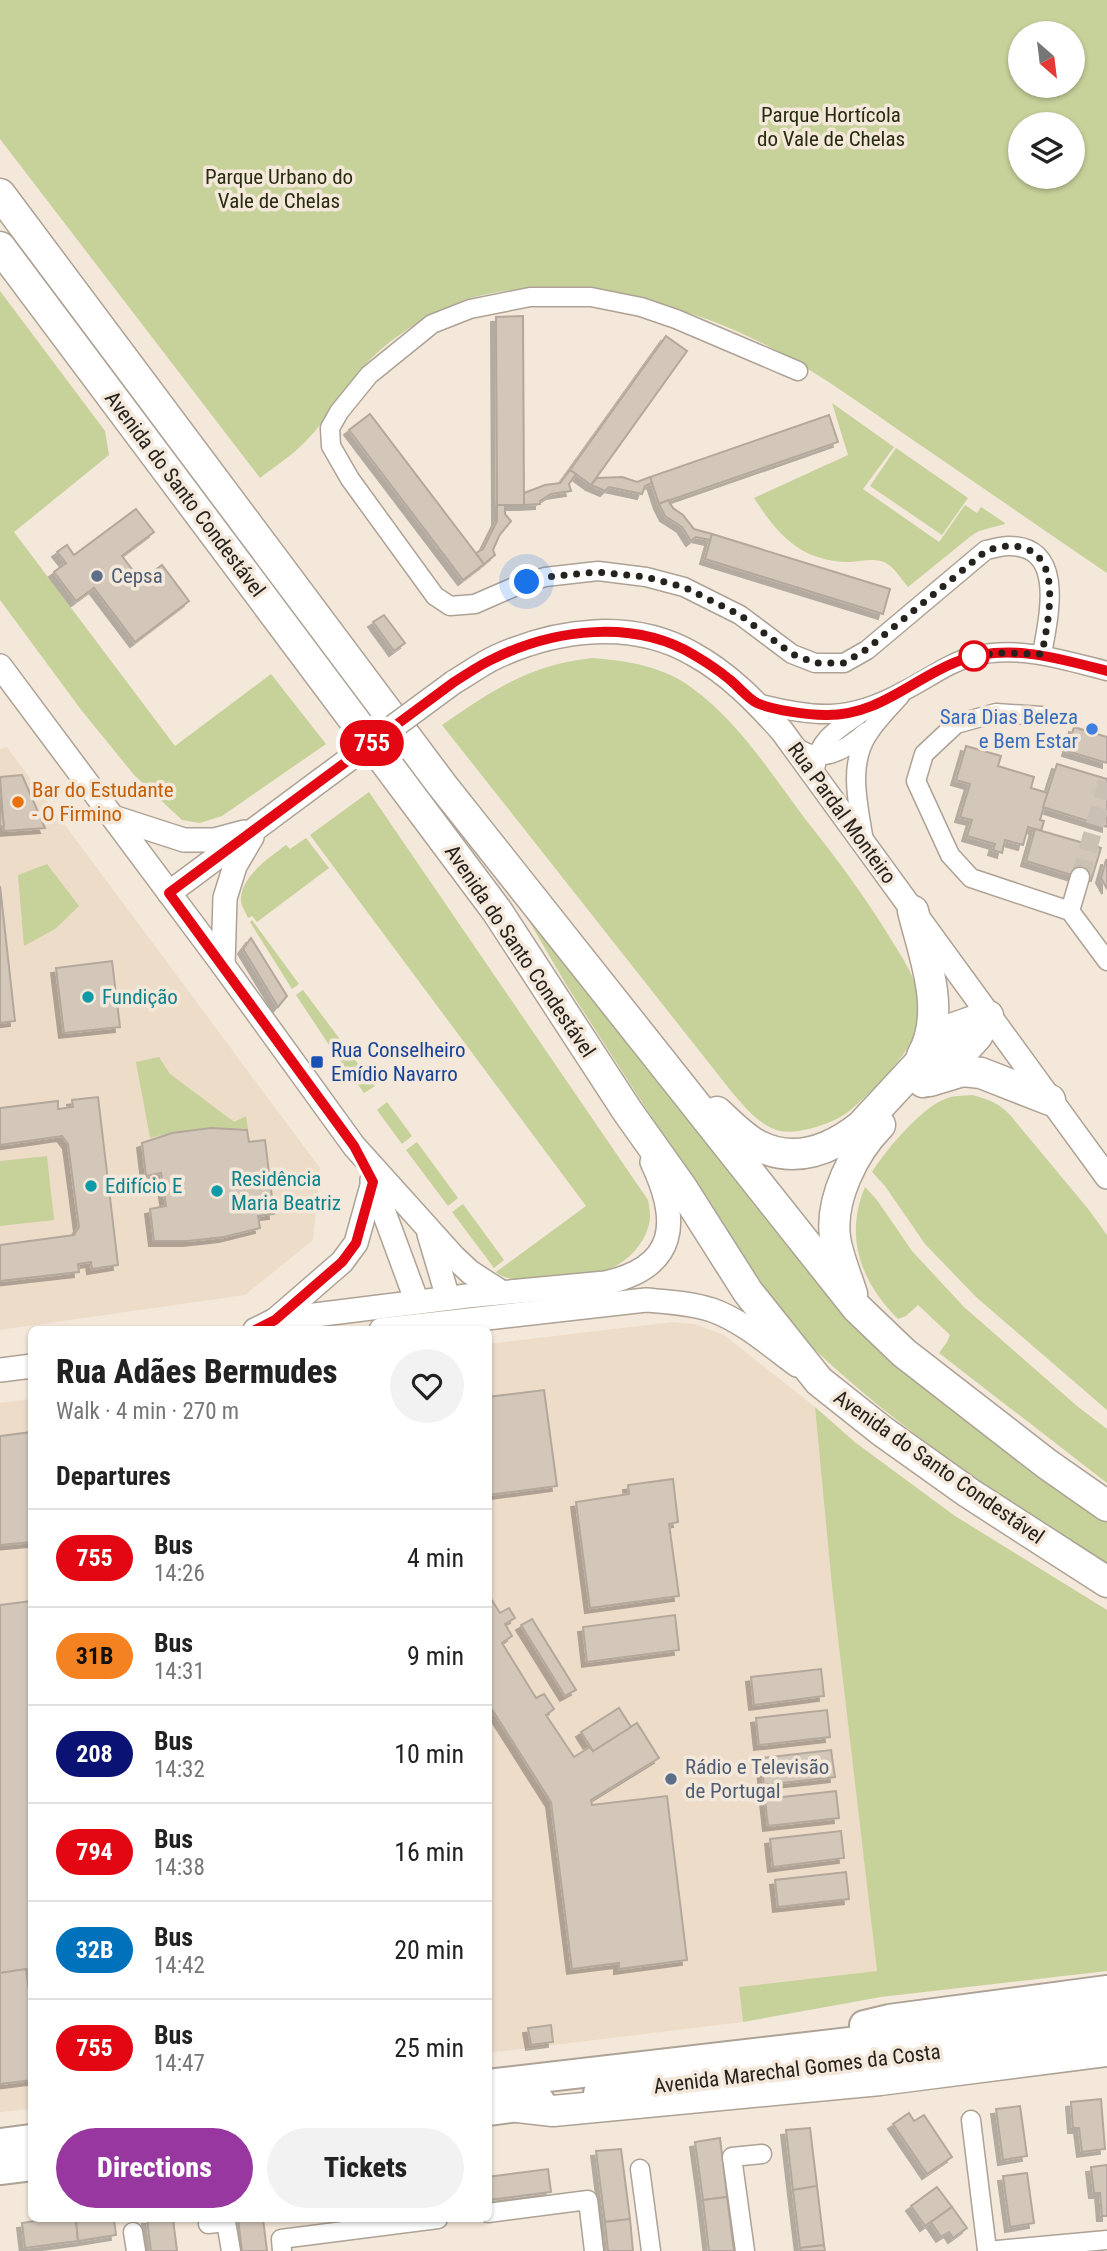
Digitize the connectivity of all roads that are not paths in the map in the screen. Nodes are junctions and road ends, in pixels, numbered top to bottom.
1 (0, 194) edge
2 (0, 247) edge
3 (798, 371) dead end
4 (1042, 654) junction
5 (0, 666) edge
6 (1107, 671) edge
7 (757, 703) junction
8 (872, 715) junction
9 (1042, 716) dead end
10 (791, 743) junction
11 (817, 756) junction
12 (821, 783) junction
13 (113, 817) junction
14 (258, 828) junction
15 (864, 842) junction
16 (1080, 877) tunnel mouth
17 (169, 893) junction
18 (912, 911) junction
19 (1070, 911) junction
20 (1107, 961) edge
21 (223, 965) junction
22 (988, 1016) junction
23 (657, 1057) junction
24 (916, 1077) junction
25 (1050, 1100) junction
26 (628, 1111) junction
27 (354, 1146) junction
28 (1107, 1177) edge
29 (373, 1182) junction
30 (428, 1230) junction
31 (501, 1292) junction
32 (448, 1298) junction
33 (417, 1302) junction
34 (857, 1308) junction
35 (265, 1325) edge
36 (416, 1326) edge
37 (28, 1366) edge
38 (0, 1370) edge
39 (819, 1381) junction
40 (1107, 1506) edge
41 (1107, 1582) edge
42 (1107, 1990) edge
43 (1107, 2011) edge
44 (1107, 2032) edge
45 (1107, 2051) edge
46 (738, 2054) junction
47 (831, 2065) junction
48 (930, 2075) junction
49 (492, 2084) edge
50 (518, 2107) junction
51 (492, 2110) edge
52 (971, 2120) dead end
53 (28, 2140) edge
54 (0, 2143) edge
55 (762, 2154) dead end
56 (28, 2166) edge
57 (640, 2169) dead end
58 (0, 2170) edge
59 (492, 2212) edge
60 (414, 2222) edge
61 (208, 2224) dead end
62 (133, 2232) dead end
63 (1107, 2240) edge
64 (987, 2250) edge
65 (136, 2251) edge
66 (231, 2251) edge
67 (282, 2251) edge
68 (594, 2251) edge
69 (651, 2251) edge
70 (745, 2251) edge

1 - 23 highway, Avenida do Santo Condestável
2 - 26 highway, Avenida do Santo Condestável
3 - 4 street
4 - 6 street
4 - 8 street
5 - 13 street
7 - 8 street
7 - 10 street, Rua Pardal Monteiro
7 - 14 street, Rua Pardal Monteiro, bridge
8 - 11 street
8 - 15 street
9 - 19 street
10 - 11 street
10 - 12 street, Rua Pardal Monteiro
11 - 12 street
12 - 15 street, Rua Pardal Monteiro
13 - 14 street
13 - 17 street
14 - 17 street, Rua Pardal Monteiro
14 - 21 street
15 - 18 street, Rua Pardal Monteiro
16 - 19 street
17 - 21 street
18 - 22 street, Rua Pardal Monteiro
18 - 24 highway
19 - 20 street
21 - 27 street
22 - 24 highway
22 - 25 street, Rua Pardal Monteiro
23 - 24 highway
23 - 34 highway, Avenida do Santo Condestável
24 - 25 highway
24 - 34 highway
25 - 28 street, Rua Pardal Monteiro
26 - 31 street
26 - 39 highway, Avenida do Santo Condestável
27 - 29 street
27 - 30 street
29 - 33 street
29 - 35 street
30 - 31 street
30 - 32 street
31 - 32 street
32 - 33 street
33 - 35 street
34 - 40 highway, Avenida do Santo Condestável
36 - 39 street
37 - 38 street
39 - 41 highway, Avenida do Santo Condestável
42 - 46 main road
43 - 46 main road, Avenida Marechal Gomes da Costa
44 - 47 main road, Avenida Marechal Gomes da Costa
45 - 48 highway
46 - 49 main road, Avenida Marechal Gomes da Costa
47 - 48 highway
47 - 50 main road, Avenida Marechal Gomes da Costa
48 - 50 highway
50 - 51 main road, Avenida Marechal Gomes da Costa
52 - 64 street
53 - 54 main road
55 - 70 street
56 - 58 main road
57 - 69 street
59 - 68 street
60 - 67 street
61 - 66 street
62 - 65 street
63 - 64 street

